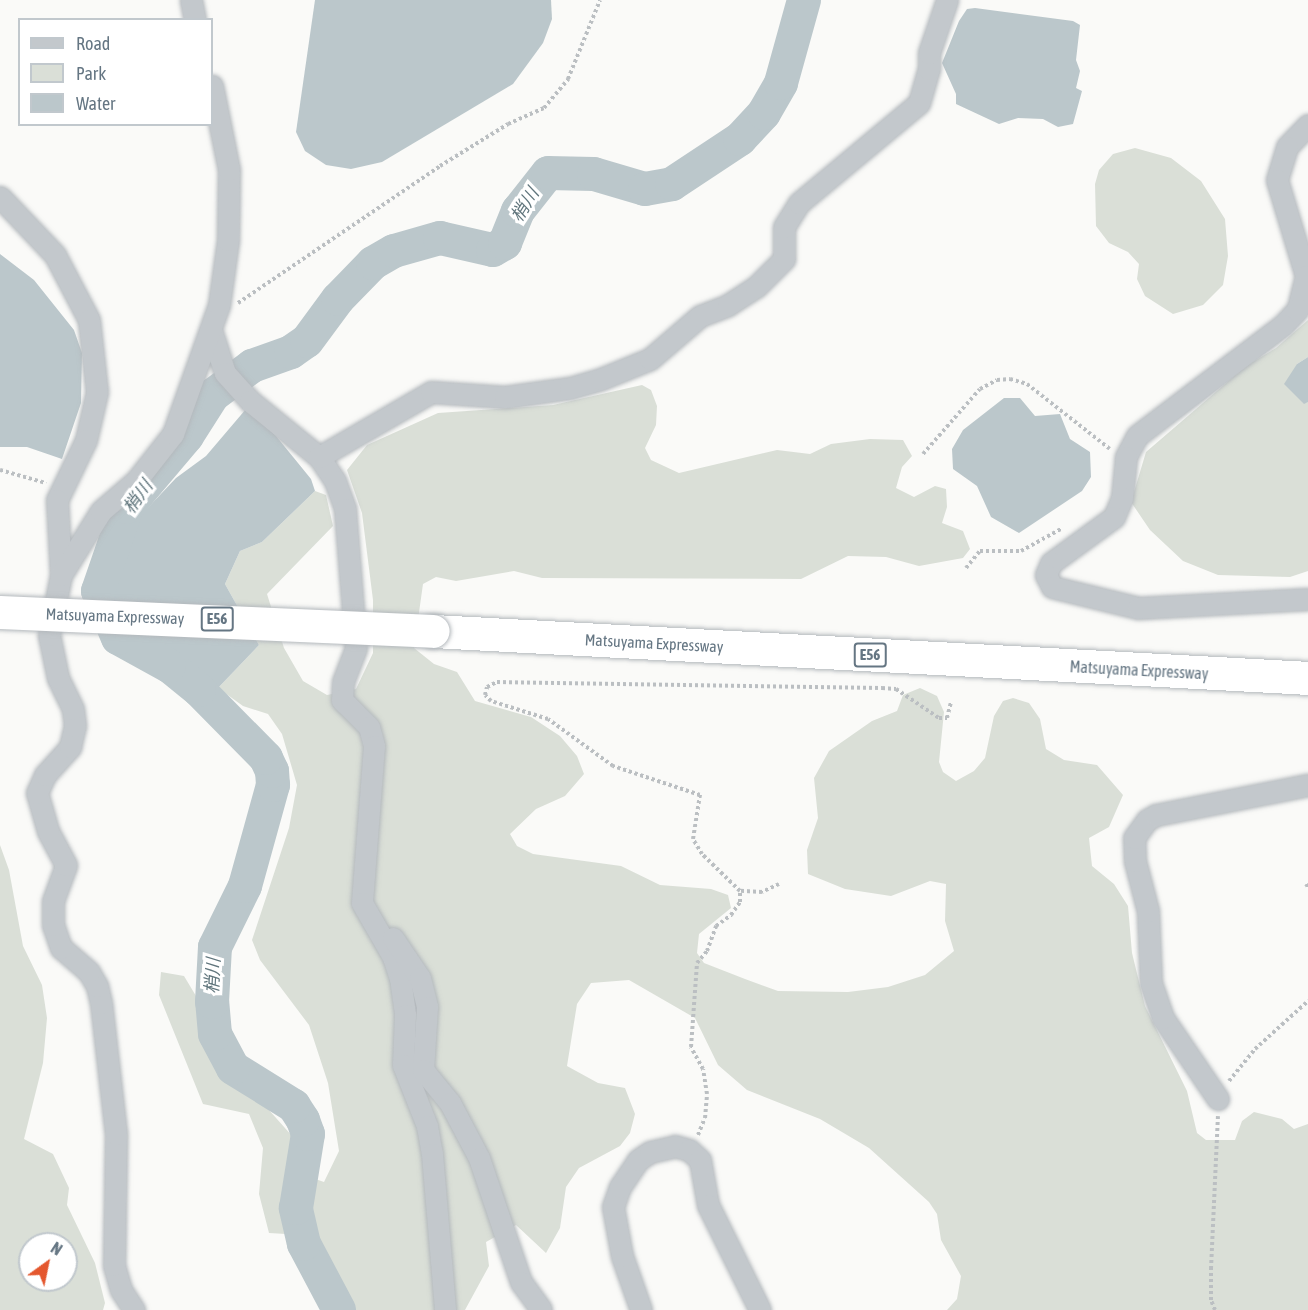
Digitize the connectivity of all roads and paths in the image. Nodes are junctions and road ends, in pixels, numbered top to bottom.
1 (600, 0) edge
2 (947, 0) edge
3 (213, 90) edge
4 (1308, 125) edge
5 (0, 197) edge
6 (213, 324) junction
7 (923, 454) dead end
8 (319, 456) junction
9 (1126, 457) junction
10 (0, 470) edge
11 (61, 489) junction
12 (1066, 526) dead end
13 (966, 568) dead end
14 (61, 575) junction
15 (1308, 599) edge
16 (0, 612) edge
17 (1308, 678) edge
18 (951, 702) dead end
19 (1308, 785) edge
20 (779, 884) dead end
21 (740, 891) junction
22 (374, 924) junction
23 (1308, 1001) edge
24 (1218, 1099) junction
25 (689, 1150) junction
26 (134, 1310) edge
27 (445, 1310) edge
28 (541, 1310) edge
29 (641, 1310) edge
30 (760, 1310) edge
31 (1215, 1310) edge

1 - 6 path
2 - 8 street
3 - 6 street
4 - 9 street
5 - 11 street
6 - 8 street
6 - 14 street
7 - 9 path
8 - 22 street
9 - 15 street
10 - 11 path
11 - 14 street
12 - 13 path
14 - 26 street
16 - 17 highway, Matsuyama Expressway / E56, bridge
18 - 21 path
19 - 24 street
20 - 21 path
21 - 25 path
22 - 27 street
22 - 28 street
23 - 24 path
24 - 31 path
25 - 29 street
25 - 30 street

